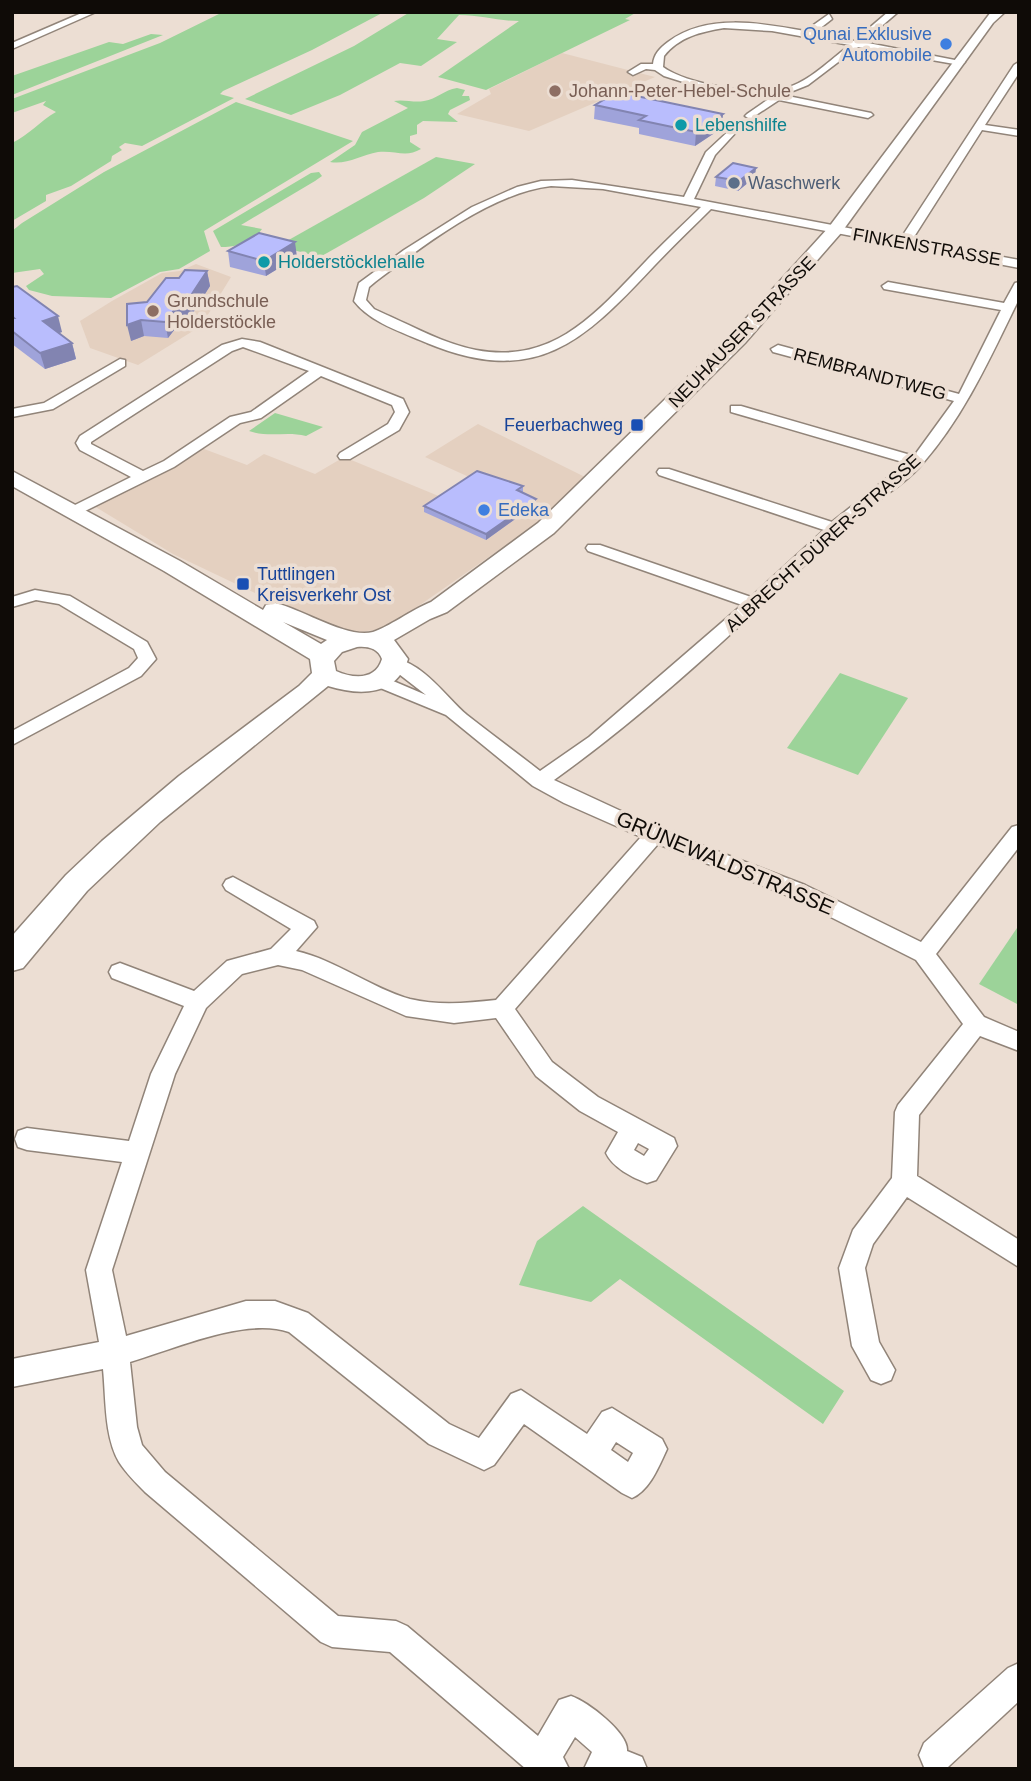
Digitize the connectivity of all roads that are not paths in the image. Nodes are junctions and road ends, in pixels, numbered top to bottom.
1 (92, 12) edge
2 (894, 12) edge
3 (999, 12) edge
4 (830, 17) dead end
5 (806, 35) junction
6 (857, 43) junction
7 (12, 46) edge
8 (658, 62) junction
9 (960, 62) junction
10 (1019, 65) edge
11 (633, 72) dead end
12 (778, 95) junction
13 (868, 115) dead end
14 (750, 116) dead end
15 (980, 127) junction
16 (734, 129) dead end
17 (1019, 133) edge
18 (687, 202) junction
19 (708, 206) junction
20 (835, 230) junction
21 (904, 243) junction
22 (1019, 264) edge
23 (888, 286) dead end
24 (1019, 286) edge
25 (1008, 308) junction
26 (778, 349) dead end
27 (120, 363) dead end
28 (320, 370) junction
29 (962, 399) junction
30 (736, 409) dead end
31 (12, 413) edge
32 (345, 456) dead end
33 (917, 462) junction
34 (664, 472) dead end
35 (12, 477) edge
36 (143, 477) junction
37 (74, 512) junction
38 (835, 528) junction
39 (594, 548) dead end
40 (172, 566) junction
41 (12, 602) edge
42 (754, 604) junction
43 (350, 640) junction
44 (386, 660) junction
45 (324, 665) junction
46 (350, 685) junction
47 (12, 739) edge
48 (241, 745) junction
49 (540, 780) junction
50 (1019, 832) edge
51 (655, 835) junction
52 (233, 885) dead end
53 (925, 954) junction
54 (278, 956) junction
55 (12, 959) edge
56 (120, 972) dead end
57 (197, 1002) junction
58 (502, 1008) junction
59 (976, 1024) junction
60 (1019, 1042) edge
61 (634, 1129) dead end
62 (27, 1139) dead end
63 (137, 1153) junction
64 (904, 1181) junction
65 (1019, 1255) edge
66 (115, 1353) junction
67 (881, 1370) dead end
68 (12, 1374) edge
69 (591, 1454) dead end
70 (1019, 1679) edge
71 (936, 1755) dead end
72 (547, 1765) edge
73 (612, 1766) edge

1 - 7 street
2 - 6 street
3 - 9 street, NEUHAUSER STRASSE
4 - 5 street
5 - 6 street
5 - 8 street
6 - 9 street
6 - 12 street
8 - 11 street
8 - 12 street
9 - 20 street, NEUHAUSER STRASSE
10 - 15 street
12 - 13 street
12 - 14 street
15 - 17 street
15 - 21 street
16 - 18 street
18 - 19 street, FINKENSTRASSE
18 - 19 street, FINKENSTRASSE
19 - 20 street, FINKENSTRASSE
20 - 21 street, FINKENSTRASSE
20 - 44 street, NEUHAUSER STRASSE
21 - 22 street, FINKENSTRASSE
23 - 25 street
24 - 25 street, ALBRECHT-DÜRER-STRASSE
25 - 29 street, ALBRECHT-DÜRER-STRASSE
26 - 29 street, REMBRANDTWEG
27 - 31 street
28 - 32 street
28 - 36 street
28 - 36 street
29 - 33 street, ALBRECHT-DÜRER-STRASSE
30 - 33 street
33 - 38 street, ALBRECHT-DÜRER-STRASSE
34 - 38 street
35 - 37 street
36 - 37 street
37 - 40 street
38 - 42 street, ALBRECHT-DÜRER-STRASSE
39 - 42 street
40 - 43 street
40 - 45 street
41 - 47 street
42 - 49 street, ALBRECHT-DÜRER-STRASSE
43 - 44 street
43 - 45 street
44 - 46 street
44 - 49 street, GRÜNEWALDSTRASSE
45 - 46 street
45 - 48 street
46 - 48 street
48 - 55 street
49 - 51 street, GRÜNEWALDSTRASSE
50 - 53 street
51 - 53 street, GRÜNEWALDSTRASSE
51 - 58 street
52 - 54 street
53 - 59 street, GRÜNEWALDSTRASSE
54 - 57 street
54 - 58 street
56 - 57 street
57 - 63 street
58 - 61 street
59 - 60 street
59 - 64 street
62 - 63 street
63 - 66 street
64 - 65 street
64 - 67 street
66 - 68 street
66 - 69 street
66 - 72 street
70 - 71 street
72 - 73 street

